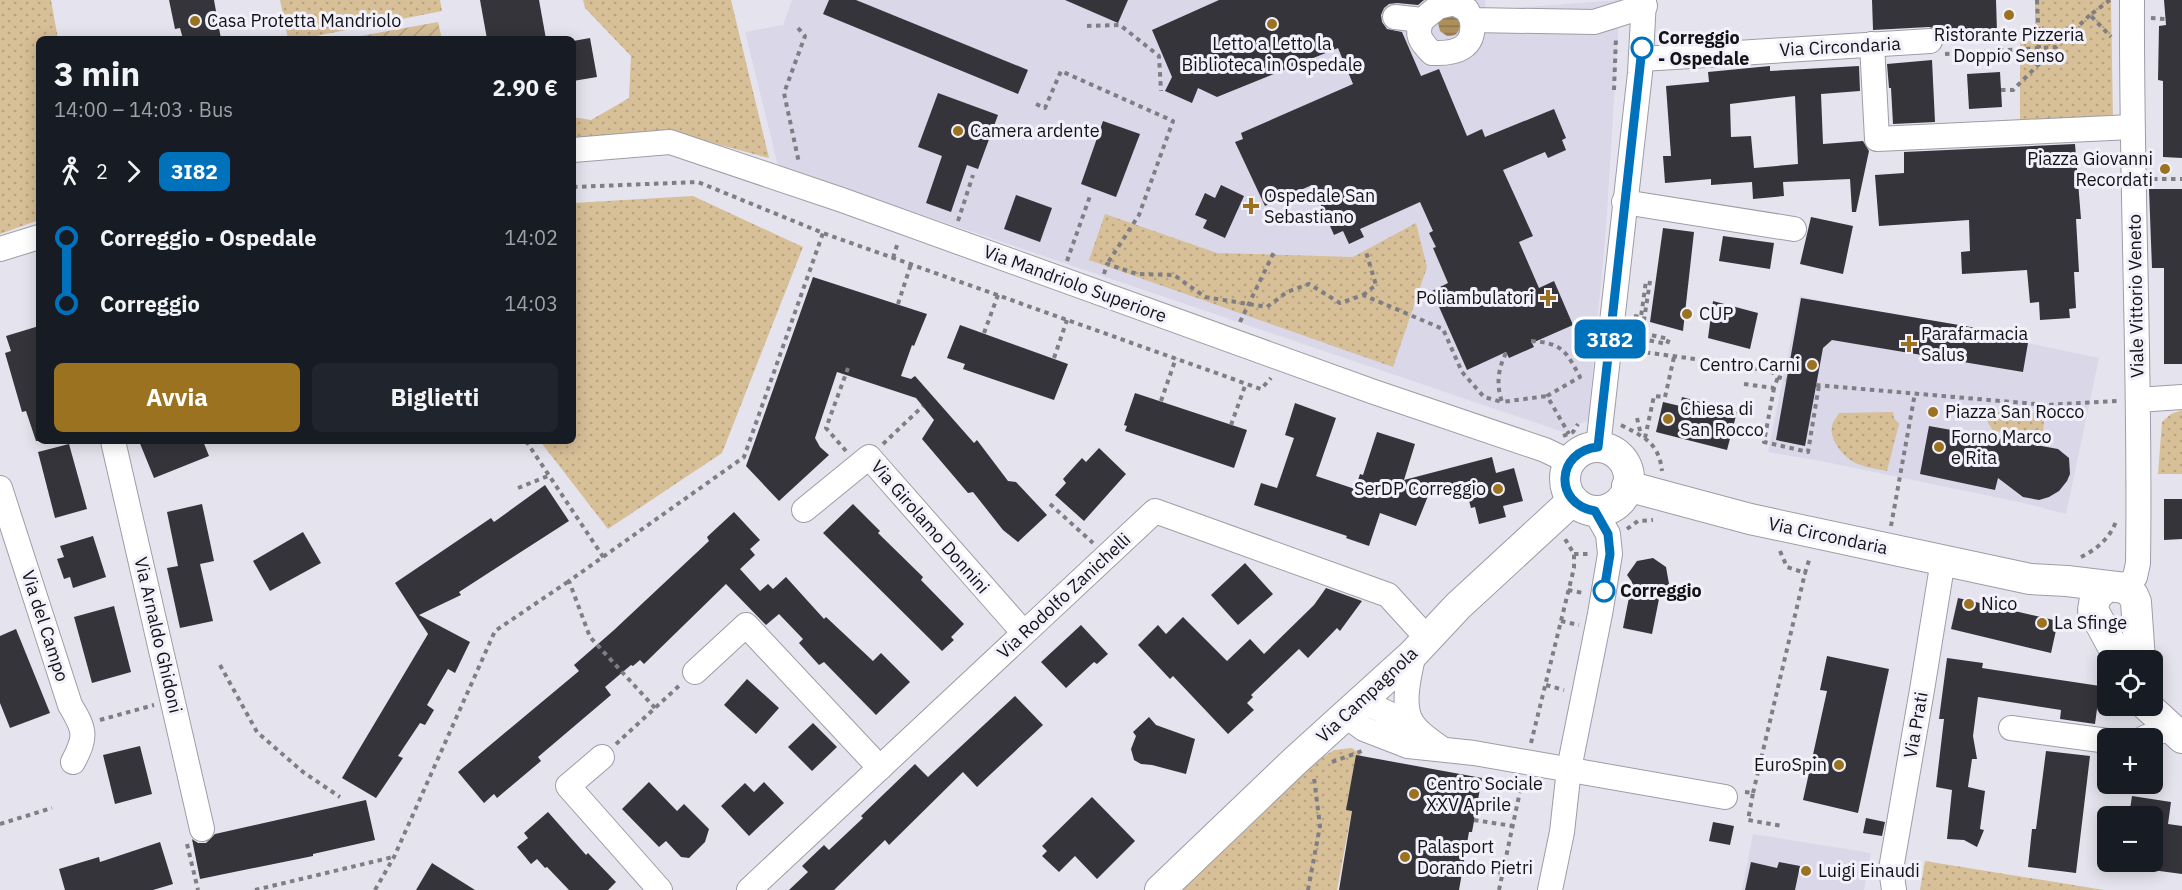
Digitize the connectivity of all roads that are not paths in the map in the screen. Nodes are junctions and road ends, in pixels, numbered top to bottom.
1 (2132, 0) edge
2 (1645, 3) edge
3 (1478, 14) edge
4 (1395, 17) dead end
5 (1422, 20) junction
6 (1930, 41) dead end
7 (1872, 44) junction
8 (1642, 59) junction
9 (2132, 127) junction
10 (576, 150) edge
11 (1624, 202) junction
12 (1794, 229) dead end
13 (36, 238) edge
14 (0, 249) edge
15 (2182, 398) edge
16 (2127, 403) junction
17 (114, 444) edge
18 (1566, 444) junction
19 (1598, 447) junction
20 (1628, 486) junction
21 (0, 488) edge
22 (804, 510) dead end
23 (1574, 510) junction
24 (1942, 560) junction
25 (2112, 605) junction
26 (1024, 633) junction
27 (1420, 646) junction
28 (2119, 650) edge
29 (2135, 650) edge
30 (695, 672) road end
31 (1353, 708) junction
32 (1412, 724) junction
33 (2011, 728) dead end
34 (2097, 740) edge
35 (1442, 749) junction
36 (602, 757) road end
37 (74, 762) dead end
38 (880, 768) junction
39 (1569, 769) junction
40 (1725, 797) dead end
41 (202, 829) dead end
42 (660, 890) edge
43 (749, 890) edge
44 (1160, 890) edge
45 (1550, 890) edge
46 (1894, 890) edge

1 - 9 street, Viale Vittorio Veneto
2 - 3 street
2 - 8 street
3 - 5 street
3 - 5 street
4 - 5 street
6 - 7 street, Via Circondaria
7 - 8 street, Via Circondaria
7 - 9 street
8 - 11 street
9 - 16 street, Viale Vittorio Veneto
10 - 18 street, Via Mandriolo Superiore
11 - 12 street
11 - 19 street
13 - 14 street
15 - 16 street
16 - 25 street, Viale Vittorio Veneto
17 - 41 street, Via Arnaldo Ghidoni
18 - 19 main road
18 - 23 main road
19 - 20 main road
20 - 23 main road
20 - 24 main road, Via Circondaria
21 - 37 street, Via del Campo
22 - 26 street, Via Girolamo Donnini
23 - 27 main road, Via Campagnola
23 - 39 street
24 - 25 main road, Via Circondaria
24 - 46 street, Via Prati
25 - 28 main road
25 - 29 main road
26 - 27 street, Via Rodolfo Zanichelli
26 - 38 street, Via Rodolfo Zanichelli
27 - 31 main road, Via Campagnola
27 - 32 street
30 - 38 street
31 - 32 street
31 - 35 street
31 - 44 main road, Via Campagnola
32 - 35 street
33 - 34 street
35 - 39 street
36 - 42 street
38 - 43 street, Via Rodolfo Zanichelli
39 - 40 street
39 - 45 street

